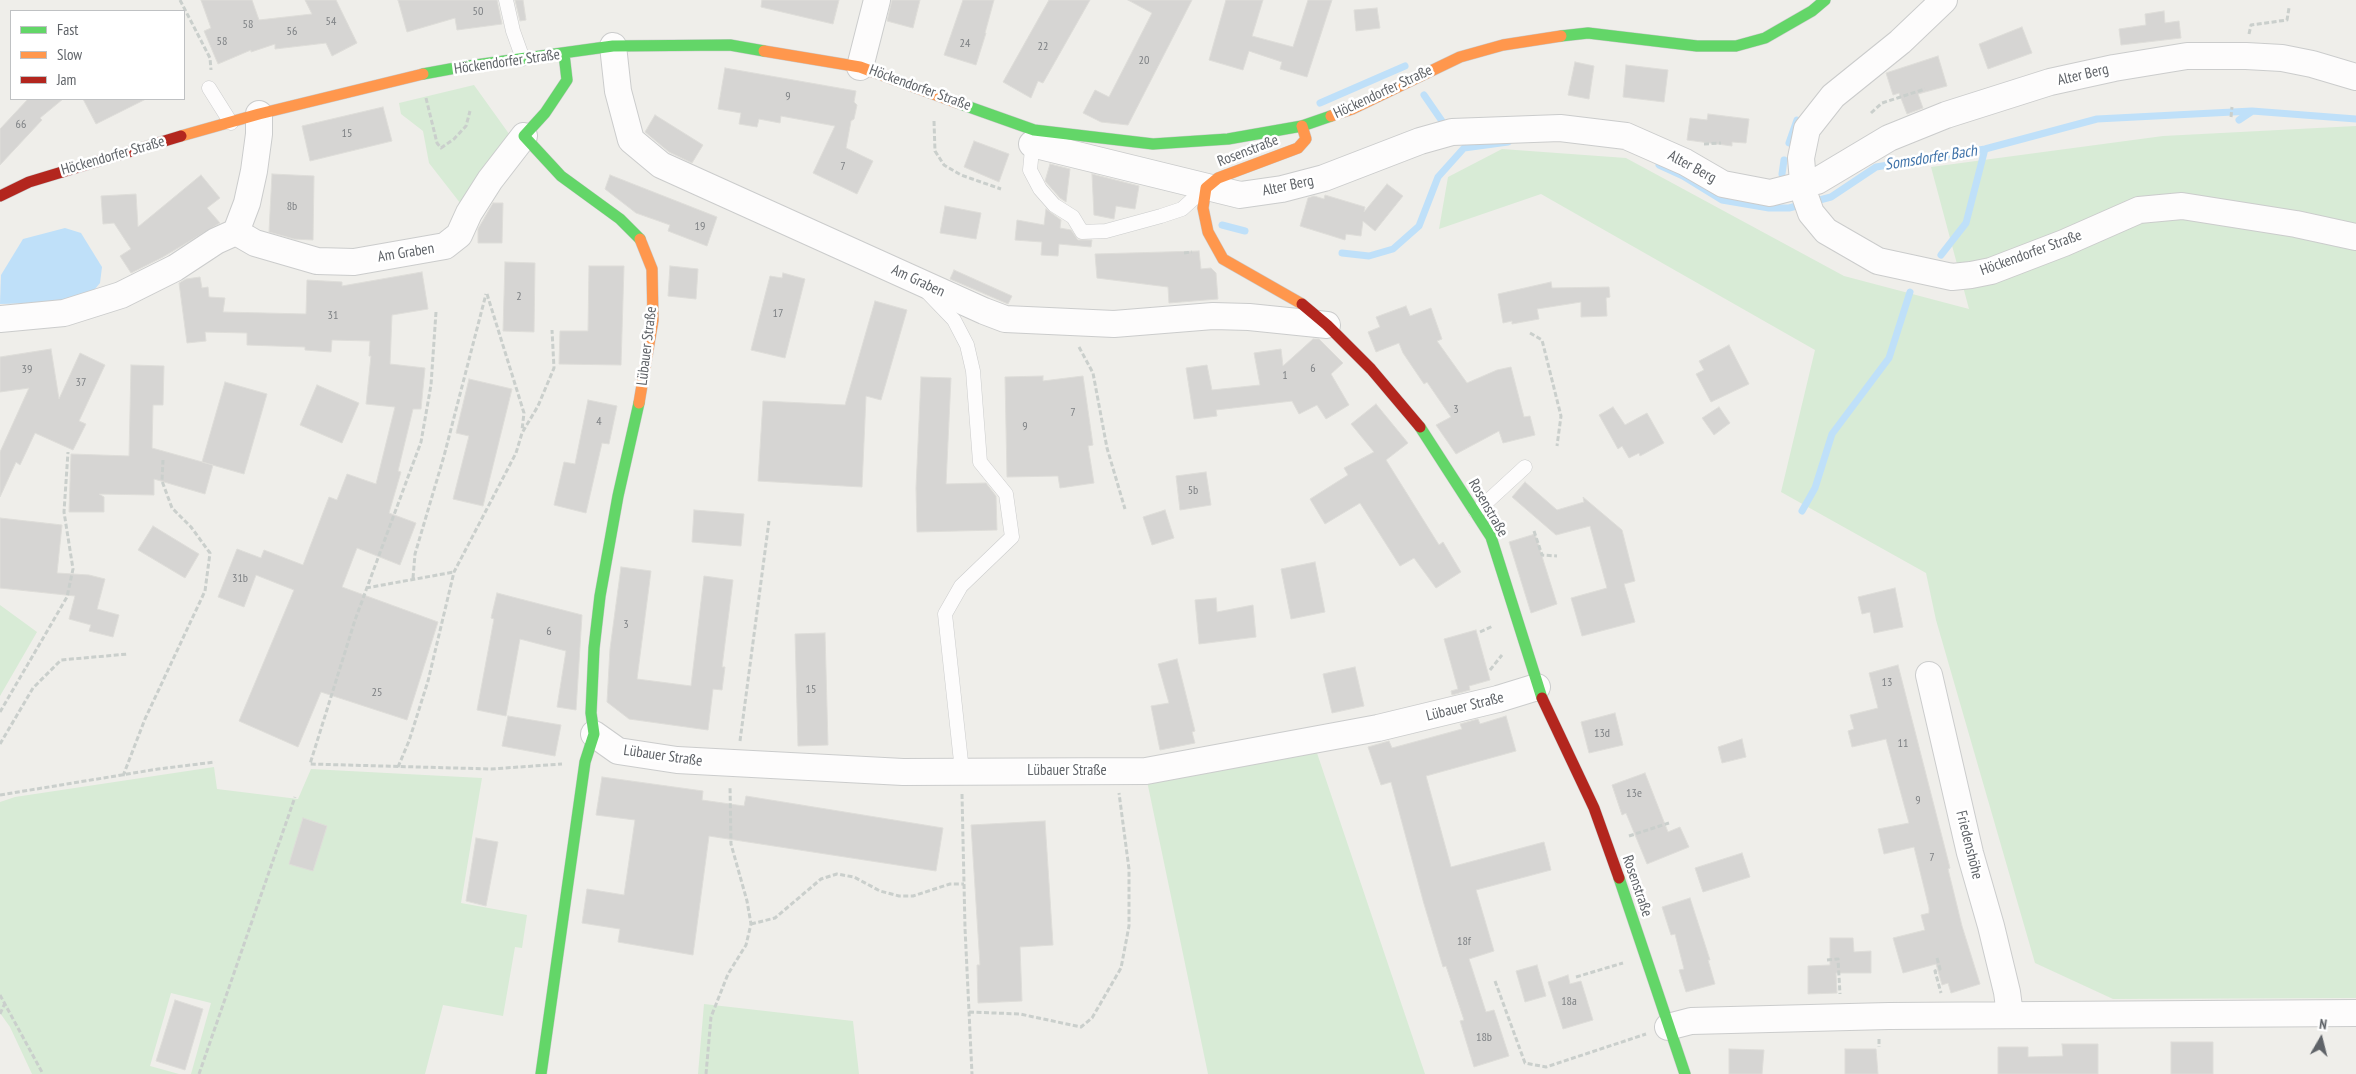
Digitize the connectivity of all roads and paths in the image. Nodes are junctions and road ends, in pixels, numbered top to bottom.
1 (180, 0) edge
2 (506, 0) edge
3 (878, 0) edge
4 (1825, 0) edge
5 (1944, 0) edge
6 (2289, 8) dead end
7 (2248, 39) dead end
8 (613, 46) junction
9 (564, 54) junction
10 (523, 59) junction
11 (860, 67) junction
12 (2356, 77) edge
13 (209, 88) joint
14 (1925, 88) dead end
15 (425, 93) dead end
16 (2232, 107) dead end
17 (470, 111) dead end
18 (1871, 113) dead end
19 (259, 114) junction
20 (2231, 117) dead end
21 (934, 118) dead end
22 (231, 123) junction
23 (1302, 126) junction
24 (524, 136) junction
25 (1034, 137) junction
26 (1721, 143) dead end
27 (1701, 145) dead end
28 (1206, 188) junction
29 (1000, 189) dead end
30 (0, 196) edge
31 (1806, 197) junction
32 (236, 232) junction
33 (2356, 237) edge
34 (913, 278) junction
35 (436, 312) dead end
36 (0, 319) edge
37 (1327, 325) junction
38 (552, 330) dead end
39 (1530, 333) dead end
40 (1094, 374) dead end
41 (522, 433) junction
42 (1557, 446) dead end
43 (68, 452) dead end
44 (163, 460) dead end
45 (1525, 466) dead end
46 (1125, 509) dead end
47 (1476, 512) junction
48 (769, 521) dead end
49 (1534, 531) dead end
50 (1557, 556) dead end
51 (454, 572) junction
52 (413, 578) junction
53 (366, 588) junction
54 (128, 654) dead end
55 (1929, 675) dead end
56 (1537, 687) junction
57 (0, 712) edge
58 (594, 734) junction
59 (0, 744) edge
60 (215, 762) dead end
61 (585, 762) junction
62 (737, 764) junction
63 (398, 767) junction
64 (962, 771) junction
65 (1116, 771) junction
66 (123, 776) junction
67 (0, 795) edge
68 (294, 797) dead end
69 (1669, 823) dead end
70 (1624, 838) dead end
71 (964, 884) junction
72 (751, 924) junction
73 (1644, 956) junction
74 (1937, 958) dead end
75 (1827, 960) dead end
76 (1576, 977) dead end
77 (1494, 981) dead end
78 (0, 995) edge
79 (1943, 997) dead end
80 (1840, 1001) dead end
81 (5, 1002) junction
82 (969, 1012) junction
83 (2356, 1013) edge
84 (0, 1014) edge
85 (2010, 1015) junction
86 (1668, 1027) junction
87 (43, 1074) edge
88 (200, 1074) edge
89 (541, 1074) edge
90 (706, 1074) edge
91 (972, 1074) edge
92 (1684, 1074) edge

1 - 13 path
2 - 10 lane
3 - 11 street
4 - 23 street, Höckendorfer Straße
5 - 31 street
6 - 7 path
8 - 9 street, Höckendorfer Straße
8 - 11 street, Höckendorfer Straße
8 - 34 street, Am Graben
9 - 10 street, Höckendorfer Straße
9 - 24 street
10 - 19 street, Höckendorfer Straße
11 - 25 street, Höckendorfer Straße
12 - 31 street, Alter Berg
13 - 22 lane
14 - 18 path
15 - 17 path
16 - 20 path
19 - 22 street, Höckendorfer Straße
19 - 32 street
21 - 29 path
22 - 30 street, Höckendorfer Straße
23 - 25 street, Höckendorfer Straße
23 - 28 street, Rosenstraße
24 - 32 street, Am Graben
24 - 58 street, Lübauer Straße
25 - 28 street, Alter Berg
25 - 28 lane
26 - 27 path
28 - 31 street, Alter Berg
28 - 37 street, Rosenstraße
31 - 33 street, Höckendorfer Straße
32 - 36 street
34 - 37 street, Am Graben
34 - 64 lane
35 - 53 path
37 - 47 street, Rosenstraße
38 - 41 path
39 - 42 path
40 - 46 path
41 - 51 path
41 - 52 path
43 - 57 path
44 - 66 path
45 - 47 lane
47 - 56 street, Rosenstraße
48 - 62 path
49 - 50 path
51 - 52 path
51 - 63 path
52 - 53 path
53 - 63 path
54 - 59 path
55 - 85 street, Friedenshöhe
56 - 65 street, Lübauer Straße
56 - 73 street, Rosenstraße
58 - 61 street, Lübauer Straße
58 - 62 street, Lübauer Straße
60 - 66 path
61 - 63 path
61 - 89 street, Lübauer Straße
62 - 64 street, Lübauer Straße
62 - 72 path
64 - 65 street, Lübauer Straße
64 - 71 path
65 - 82 path
66 - 67 path
68 - 88 path
69 - 70 path
71 - 72 path
71 - 82 path
72 - 90 path
73 - 76 path
73 - 86 street, Rosenstraße
74 - 79 path
75 - 80 path
77 - 86 path
78 - 81 path
81 - 84 path
81 - 87 path
82 - 91 path
83 - 85 street
85 - 86 street
86 - 92 street, Rosenstraße

